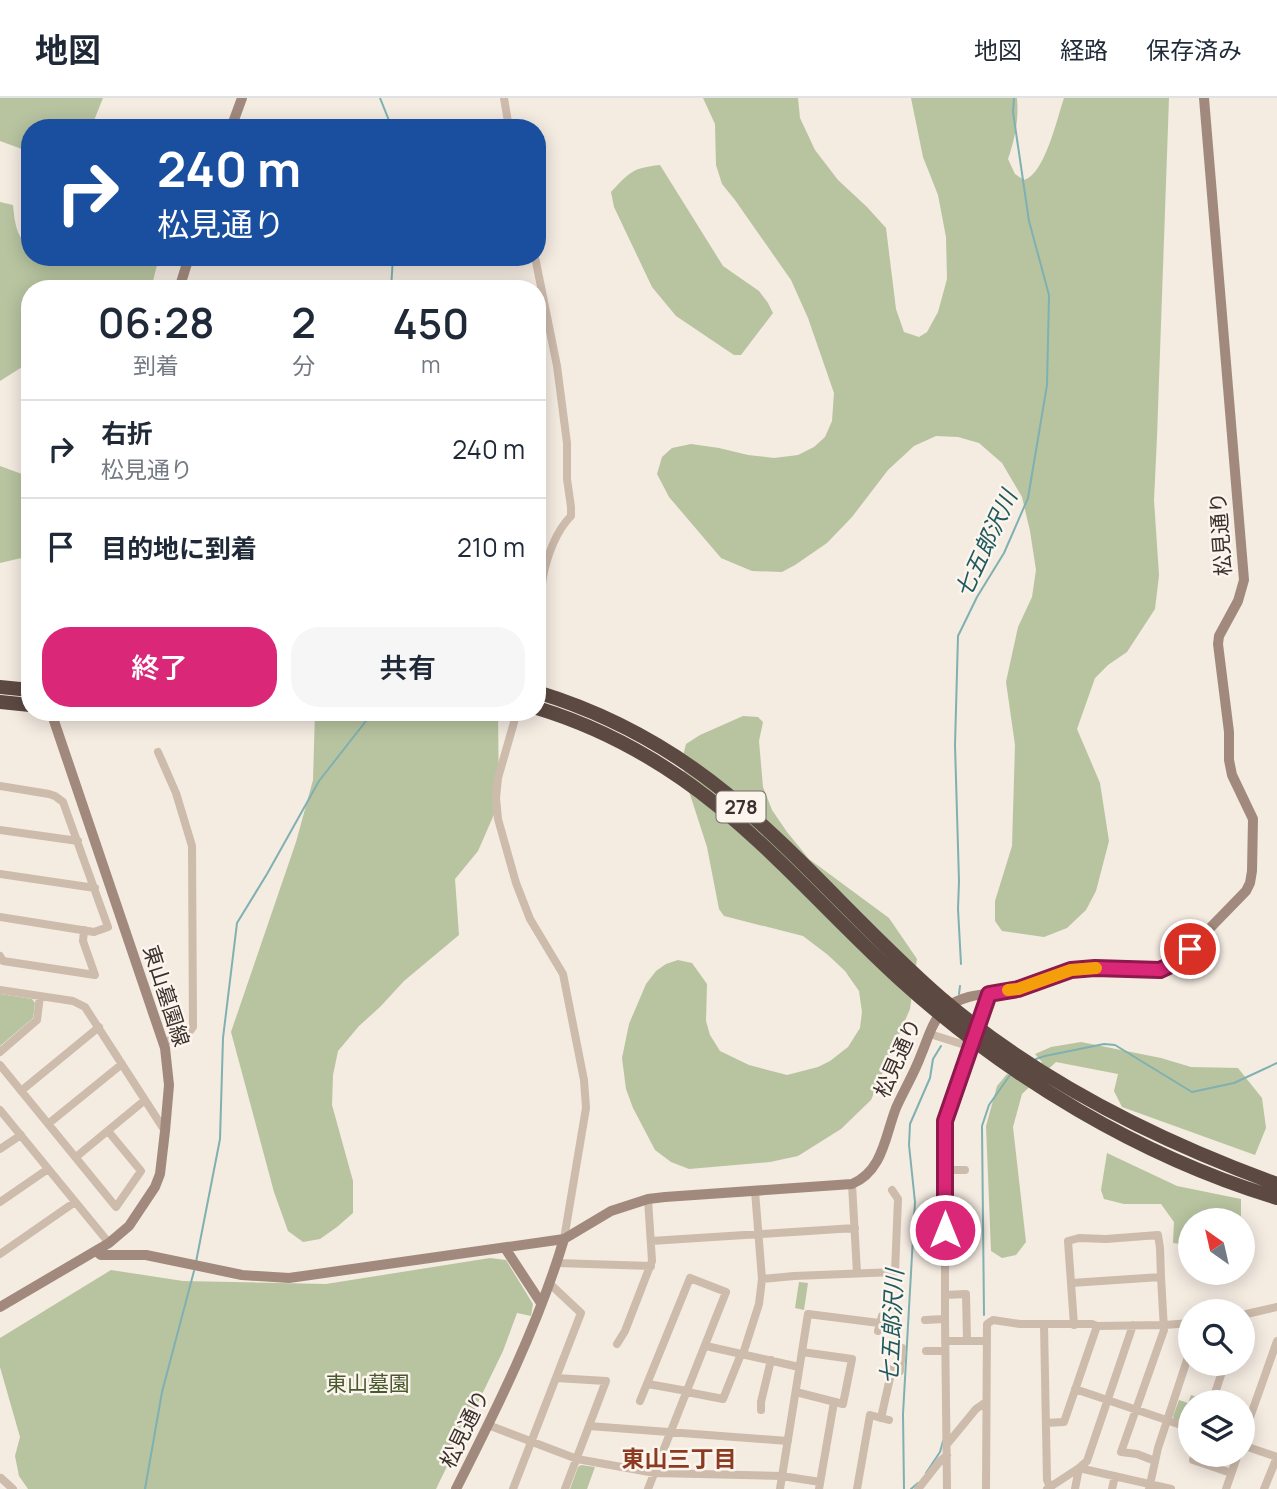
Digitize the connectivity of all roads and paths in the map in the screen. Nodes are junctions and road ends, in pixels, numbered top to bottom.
1 (242, 98) edge
2 (504, 98) edge
3 (1204, 98) edge
4 (234, 119) edge
5 (508, 119) edge
6 (546, 312) edge
7 (546, 560) edge
8 (0, 687) edge
9 (21, 689) edge
10 (546, 695) edge
11 (0, 702) edge
12 (21, 704) edge
13 (546, 711) edge
14 (54, 721) edge
15 (514, 721) edge
16 (158, 752) dead end
17 (0, 786) edge
18 (0, 830) edge
19 (78, 841) junction
20 (0, 874) edge
21 (95, 888) junction
22 (0, 917) edge
23 (84, 930) junction
24 (0, 956) edge
25 (907, 976) junction
26 (0, 990) edge
27 (989, 994) junction
28 (40, 996) junction
29 (99, 1027) junction
30 (930, 1034) junction
31 (163, 1042) junction
32 (971, 1047) junction
33 (0, 1052) edge
34 (122, 1064) junction
35 (0, 1065) edge
36 (1057, 1089) junction
37 (21, 1091) junction
38 (145, 1100) junction
39 (0, 1111) edge
40 (48, 1124) junction
41 (108, 1131) junction
42 (165, 1131) junction
43 (21, 1135) junction
44 (0, 1149) edge
45 (76, 1157) junction
46 (48, 1169) junction
47 (945, 1170) junction
48 (965, 1170) dead end
49 (852, 1184) junction
50 (1277, 1184) edge
51 (892, 1189) dead end
52 (755, 1191) junction
53 (1277, 1198) edge
54 (648, 1199) junction
55 (0, 1202) edge
56 (75, 1202) junction
57 (855, 1228) junction
58 (971, 1229) dead end
59 (945, 1230) junction
60 (759, 1234) junction
61 (564, 1239) junction
62 (651, 1241) junction
63 (109, 1243) junction
64 (505, 1248) junction
65 (96, 1251) junction
66 (0, 1254) edge
67 (557, 1263) junction
68 (651, 1266) junction
69 (857, 1273) junction
70 (1161, 1277) junction
71 (762, 1279) junction
72 (549, 1283) junction
73 (1071, 1283) junction
74 (945, 1295) junction
75 (541, 1303) junction
76 (0, 1307) edge
77 (1277, 1307) edge
78 (1255, 1312) edge
79 (945, 1319) junction
80 (925, 1320) dead end
81 (880, 1323) dead end
82 (1178, 1324) edge
83 (1044, 1325) junction
84 (1074, 1325) junction
85 (1133, 1325) junction
86 (1165, 1325) junction
87 (1097, 1326) junction
88 (945, 1341) junction
89 (967, 1341) junction
90 (986, 1341) junction
91 (1277, 1341) edge
92 (617, 1344) dead end
93 (706, 1346) junction
94 (902, 1348) dead end
95 (926, 1351) dead end
96 (945, 1351) junction
97 (802, 1352) junction
98 (742, 1354) junction
99 (771, 1360) junction
100 (799, 1367) junction
101 (1181, 1376) edge
102 (556, 1378) junction
103 (648, 1384) junction
104 (1075, 1389) junction
105 (687, 1392) junction
106 (796, 1392) junction
107 (1107, 1399) junction
108 (640, 1401) dead end
109 (834, 1402) junction
110 (986, 1402) junction
111 (1255, 1403) edge
112 (761, 1410) dead end
113 (1137, 1410) junction
114 (1167, 1420) junction
115 (1046, 1423) junction
116 (1178, 1424) edge
117 (488, 1425) junction
118 (589, 1426) junction
119 (670, 1433) junction
120 (788, 1441) junction
121 (531, 1442) junction
122 (947, 1444) junction
123 (1255, 1449) edge
124 (947, 1455) junction
125 (1277, 1457) edge
126 (577, 1459) junction
127 (1155, 1461) junction
128 (1213, 1467) edge
129 (1233, 1467) edge
130 (1079, 1468) junction
131 (655, 1473) junction
132 (1231, 1473) junction
133 (782, 1476) junction
134 (1115, 1476) junction
135 (1, 1478) edge
136 (819, 1485) edge
137 (1150, 1487) edge
138 (1049, 1488) edge
139 (13, 1489) edge
140 (456, 1489) edge
141 (513, 1489) edge
142 (565, 1489) edge
143 (648, 1489) edge
144 (780, 1489) edge
145 (857, 1489) edge
146 (918, 1489) edge
147 (947, 1489) edge
148 (986, 1489) edge
149 (1075, 1489) edge
150 (1112, 1489) edge
151 (1171, 1489) edge
152 (1226, 1489) edge
153 (1264, 1489) edge

1 - 4 street
2 - 5 street
3 - 27 street, 松見通り
6 - 7 street
8 - 9 highway
10 - 25 highway, 278
11 - 12 highway
13 - 25 highway, 278
14 - 31 street, 東山墓園線
15 - 61 street
16 - 31 street
17 - 19 street
18 - 19 street
19 - 21 street
20 - 21 street
21 - 23 street
22 - 23 street
23 - 24 street
25 - 36 highway, 278
26 - 28 street
27 - 30 street, 松見通り
27 - 32 street
28 - 29 street
28 - 33 street
29 - 34 street
29 - 37 street
30 - 32 street
30 - 49 street, 松見通り
31 - 42 street, 東山墓園線
32 - 47 street
34 - 38 street
34 - 40 street
35 - 37 street
36 - 50 highway, 278
36 - 53 highway, 278
37 - 40 street
38 - 41 street
38 - 42 street
39 - 43 street
40 - 45 street
41 - 45 street
41 - 45 street
42 - 63 street, 東山墓園線
43 - 44 street
43 - 46 street
46 - 55 street
46 - 56 street
47 - 48 street
47 - 59 street
49 - 52 street
49 - 57 street
51 - 69 street
52 - 54 street
52 - 60 street
54 - 61 street
54 - 62 street
56 - 63 street
56 - 66 street
57 - 60 street
57 - 69 street
58 - 59 street
59 - 74 street
60 - 62 street
60 - 71 street
61 - 64 street
61 - 67 street, 松見通り
62 - 68 street
63 - 65 street, 東山墓園線
64 - 65 street
64 - 75 street
65 - 76 street, 東山墓園線
67 - 68 street
67 - 72 street, 松見通り
68 - 92 street
69 - 71 street
70 - 73 street
70 - 73 street
70 - 86 street
71 - 98 street
72 - 75 street, 松見通り
72 - 102 street
73 - 84 street
74 - 79 street
74 - 89 street
75 - 117 street, 松見通り
77 - 78 street
79 - 80 street
79 - 88 street
81 - 97 street
82 - 86 street
83 - 84 street
83 - 90 street
83 - 115 street
84 - 87 street
85 - 86 street
85 - 87 street
85 - 107 street
86 - 113 street
87 - 104 street
88 - 89 street
88 - 96 street
89 - 90 street
90 - 110 street
91 - 111 street
93 - 98 street
93 - 103 street
93 - 105 street
94 - 145 street
95 - 96 street
96 - 122 street
97 - 100 street
97 - 109 street
98 - 99 street
98 - 105 street
99 - 100 street
99 - 112 street
100 - 106 street
101 - 114 street
102 - 118 street
102 - 121 street
103 - 105 street
103 - 108 street
104 - 107 street
104 - 115 street
105 - 119 street
106 - 109 street
106 - 120 street
107 - 113 street
107 - 130 street
109 - 136 street
110 - 122 street
110 - 148 street
113 - 114 street
113 - 127 street
114 - 116 street
114 - 127 street
115 - 138 street
117 - 121 street
117 - 140 street, 松見通り
118 - 119 street
118 - 126 street
119 - 120 street
119 - 131 street
120 - 133 street
121 - 126 street
121 - 141 street
122 - 124 street
123 - 125 street
124 - 146 street
124 - 147 street
125 - 153 street
126 - 131 street
126 - 142 street
127 - 137 street
128 - 132 street
129 - 132 street
130 - 134 street
130 - 138 street
130 - 149 street
131 - 133 street
131 - 143 street
132 - 152 street
133 - 136 street
133 - 144 street
134 - 137 street
134 - 150 street
135 - 139 street
137 - 151 street

